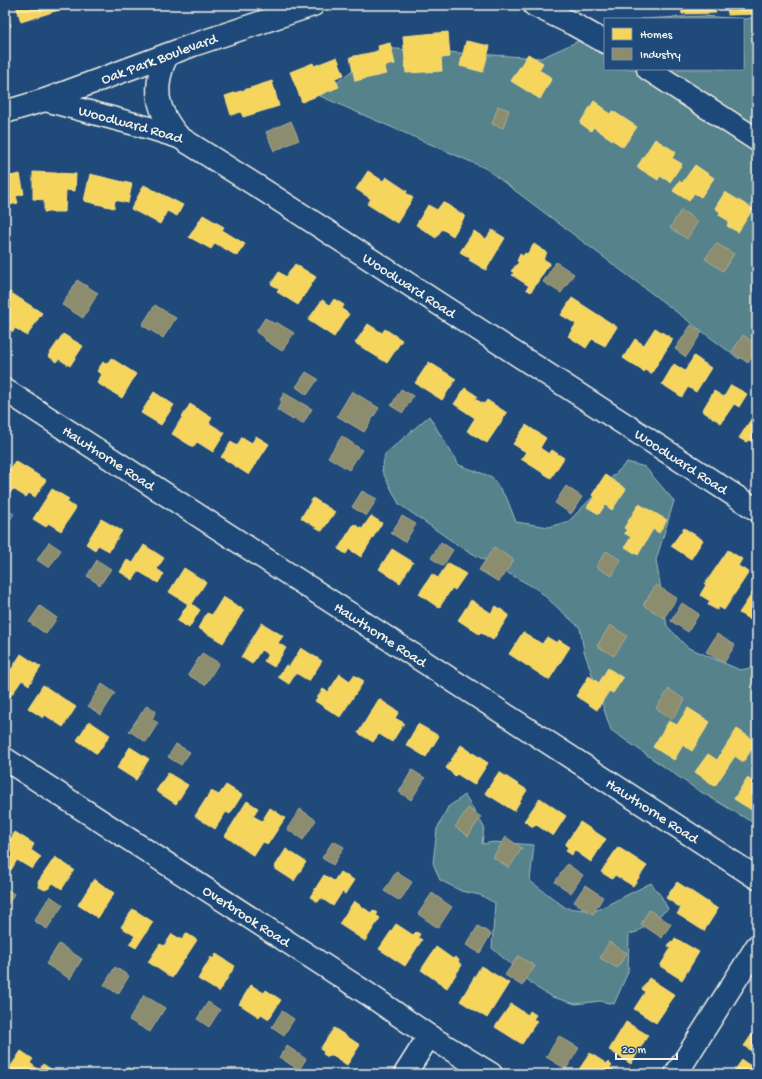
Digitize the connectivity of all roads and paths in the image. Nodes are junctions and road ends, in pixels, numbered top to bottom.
1 (313, 5) edge
2 (534, 5) edge
3 (564, 13) edge
4 (604, 41) edge
5 (167, 55) junction
6 (650, 70) edge
7 (45, 100) junction
8 (5, 112) edge
9 (180, 138) junction
10 (757, 140) edge
11 (5, 390) edge
12 (757, 510) edge
13 (5, 759) edge
14 (757, 878) edge
15 (757, 946) edge
16 (429, 1036) junction
17 (490, 1073) edge
18 (404, 1074) edge
19 (676, 1074) edge

1 - 5 street, Oak Park Boulevard
2 - 3 street
3 - 4 street
5 - 7 street, Oak Park Boulevard
5 - 9 street
6 - 10 street
7 - 8 street, Oak Park Boulevard
7 - 9 street, Woodward Road
9 - 12 street, Woodward Road
11 - 14 street, Hawthorne Road
13 - 16 street, Overbrook Road
15 - 19 street
16 - 17 street, Overbrook Road
16 - 18 street

